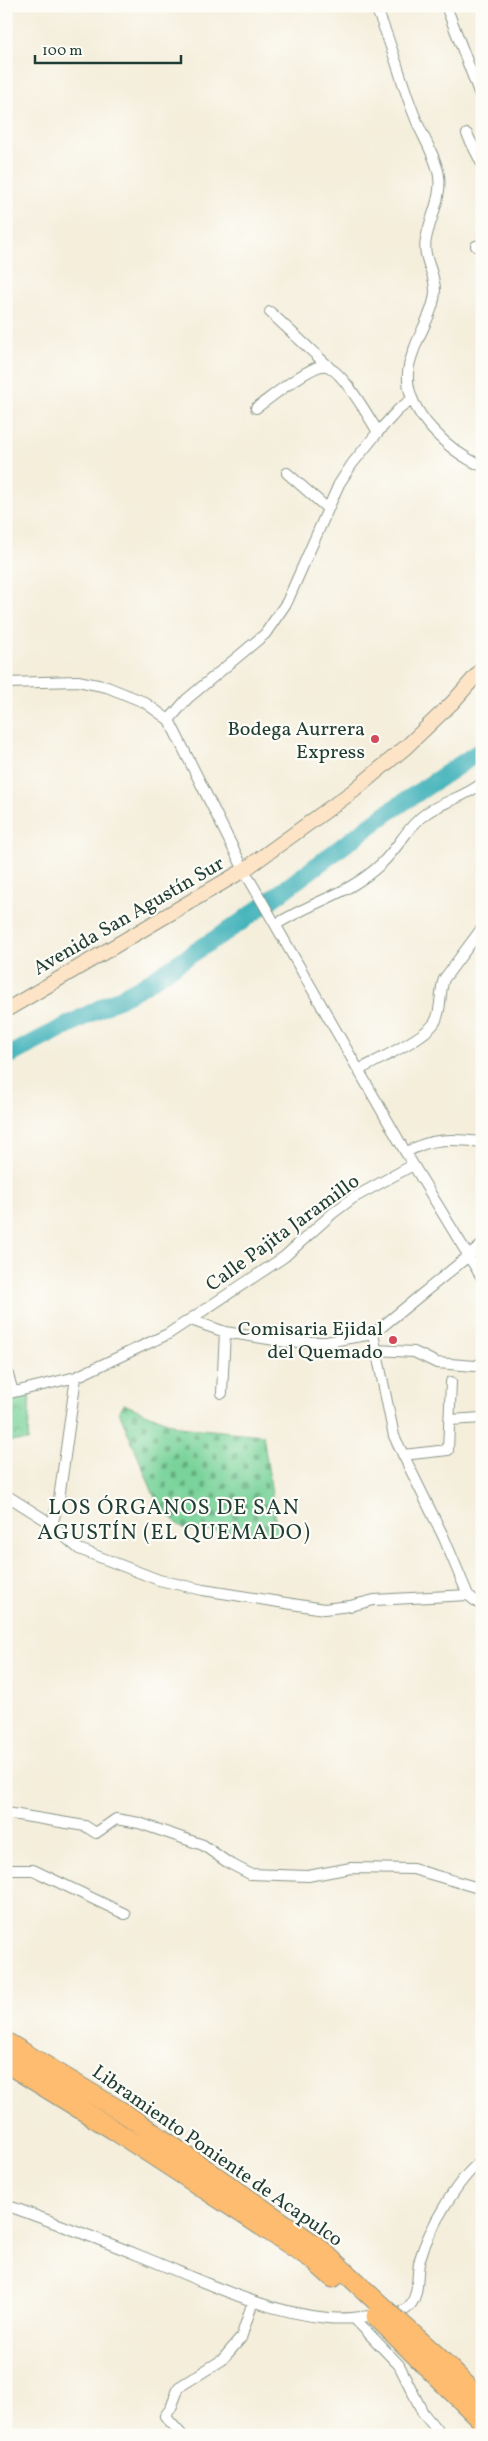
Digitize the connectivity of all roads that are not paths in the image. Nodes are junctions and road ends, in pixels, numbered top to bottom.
1 (375, 6) edge
2 (446, 6) edge
3 (482, 100) edge
4 (467, 134) dead end
5 (482, 164) edge
6 (270, 312) dead end
7 (328, 366) junction
8 (412, 399) junction
9 (256, 408) dead end
10 (378, 432) junction
11 (482, 466) edge
12 (287, 473) dead end
13 (328, 509) junction
14 (482, 669) edge
15 (6, 683) edge
16 (169, 720) junction
17 (481, 786) edge
18 (244, 870) junction
19 (275, 921) junction
20 (482, 928) edge
21 (6, 1010) edge
22 (359, 1070) junction
23 (482, 1142) edge
24 (406, 1153) junction
25 (413, 1165) junction
26 (482, 1245) edge
27 (466, 1256) junction
28 (482, 1278) edge
29 (191, 1320) junction
30 (225, 1332) junction
31 (373, 1334) junction
32 (376, 1350) junction
33 (482, 1363) edge
34 (6, 1368) edge
35 (76, 1378) junction
36 (451, 1382) dead end
37 (10, 1393) edge
38 (222, 1393) dead end
39 (482, 1418) edge
40 (450, 1420) junction
41 (403, 1454) junction
42 (6, 1495) edge
43 (52, 1525) junction
44 (468, 1595) junction
45 (482, 1606) edge
46 (6, 1813) edge
47 (6, 1870) edge
48 (482, 1888) edge
49 (125, 1914) dead end
50 (6, 2042) edge
51 (6, 2063) edge
52 (482, 2161) edge
53 (6, 2205) edge
54 (253, 2301) junction
55 (365, 2308) junction
56 (429, 2358) junction
57 (482, 2401) edge
58 (482, 2421) edge
59 (182, 2435) edge
60 (441, 2435) edge

1 - 8 street
2 - 3 street
4 - 5 street
6 - 7 street
7 - 9 street
7 - 10 street
8 - 10 street
8 - 11 street
10 - 13 street
12 - 13 street
13 - 16 street
14 - 18 main road, Avenida San Agustín Sur
15 - 16 street
16 - 18 street
17 - 19 street
18 - 19 street
18 - 21 main road, Avenida San Agustín Sur
19 - 22 street
20 - 22 street
22 - 24 street
23 - 24 street
24 - 25 street
25 - 27 street
25 - 29 street, Calle Pajita Jaramillo
26 - 27 street
27 - 28 street
27 - 31 street
29 - 30 street
29 - 35 street, Calle Pajita Jaramillo
30 - 31 street
30 - 38 street
31 - 32 street
32 - 33 street
32 - 41 street
34 - 37 street
35 - 37 street, Calle Pajita Jaramillo
35 - 43 street
36 - 40 street
39 - 40 street
40 - 41 street
41 - 44 street
42 - 43 street
43 - 44 street
44 - 45 street
46 - 48 street
47 - 49 street
50 - 55 highway, Libramiento Poniente de Acapulco
51 - 55 highway, Libramiento Poniente de Acapulco
52 - 55 street
53 - 54 street
54 - 55 street
54 - 59 street
55 - 56 highway, Libramiento Poniente de Acapulco, bridge
55 - 60 street
56 - 57 highway, Libramiento Poniente de Acapulco
56 - 58 highway, Libramiento Poniente de Acapulco

